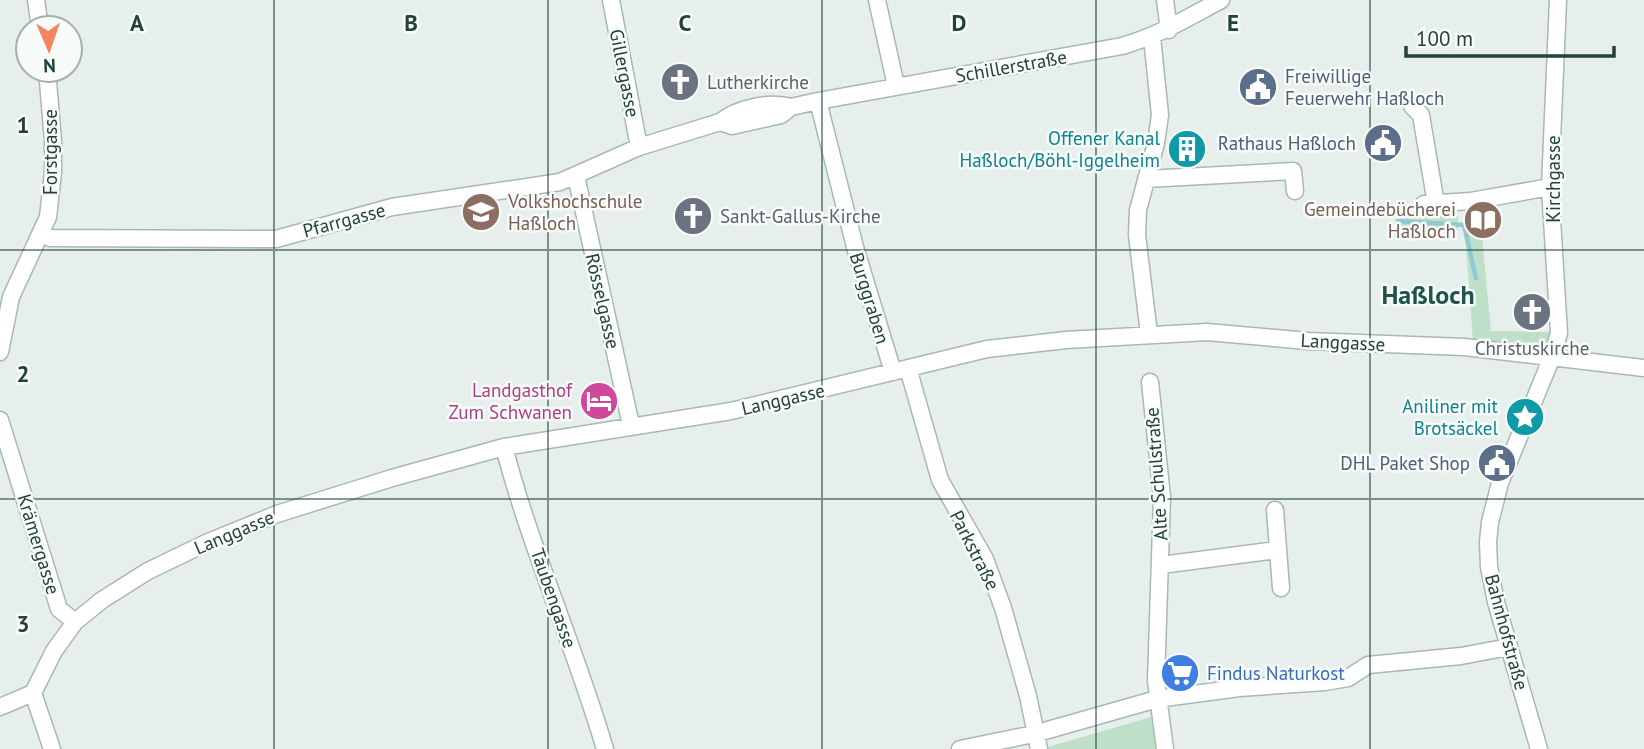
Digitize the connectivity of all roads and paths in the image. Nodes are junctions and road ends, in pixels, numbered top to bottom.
1 (611, 0) edge
2 (877, 0) edge
3 (1165, 0) edge
4 (1222, 0) edge
5 (1558, 0) edge
6 (1169, 30) junction
7 (1152, 37) junction
8 (49, 84) edge
9 (896, 86) junction
10 (818, 101) junction
11 (1412, 106) dead end
12 (639, 147) junction
13 (576, 176) junction
14 (1146, 179) junction
15 (1550, 187) junction
16 (1295, 191) dead end
17 (42, 233) junction
18 (1149, 334) junction
19 (0, 352) edge
20 (1552, 357) junction
21 (1644, 368) edge
22 (900, 370) junction
23 (1150, 382) dead end
24 (0, 420) edge
25 (631, 425) junction
26 (504, 447) junction
27 (1275, 510) dead end
28 (1277, 551) junction
29 (1161, 565) junction
30 (1281, 588) dead end
31 (75, 622) junction
32 (1509, 647) junction
33 (33, 692) junction
34 (1157, 699) junction
35 (0, 707) edge
36 (1037, 741) edge
37 (52, 749) edge
38 (605, 749) edge
39 (960, 749) edge
40 (1165, 749) edge
41 (1539, 749) edge

1 - 12 street, Gillergasse
2 - 9 street
3 - 6 street
4 - 6 street, Schillerstraße
5 - 15 street, Kirchgasse
6 - 7 street, Schillerstraße
7 - 9 street, Schillerstraße
7 - 14 street
8 - 17 street, Forstgasse
9 - 10 street, Schillerstraße
10 - 12 street, Schillerstraße
10 - 22 street, Burggraben
11 - 15 street
12 - 13 street, Pfarrgasse
13 - 17 street, Pfarrgasse
13 - 25 street, Rösselgasse
14 - 16 street
14 - 18 street
15 - 20 street, Kirchgasse
17 - 19 street
18 - 20 street, Langgasse
18 - 22 street, Langgasse
20 - 21 street, Langgasse
20 - 32 street, Bahnhofstraße
22 - 25 street, Langgasse
22 - 36 street, Parkstraße
23 - 29 street, Alte Schulstraße
24 - 31 street, Krämergasse
25 - 26 street, Langgasse
26 - 31 street, Langgasse
26 - 38 street, Taubengasse
27 - 28 street
28 - 29 street, Alte Schulstraße
28 - 30 street
29 - 34 street, Alte Schulstraße
31 - 33 street, Langgasse
32 - 34 street
32 - 41 street, Bahnhofstraße
33 - 35 street
33 - 37 street
34 - 36 street
34 - 40 street, Alte Schulstraße
36 - 39 street

